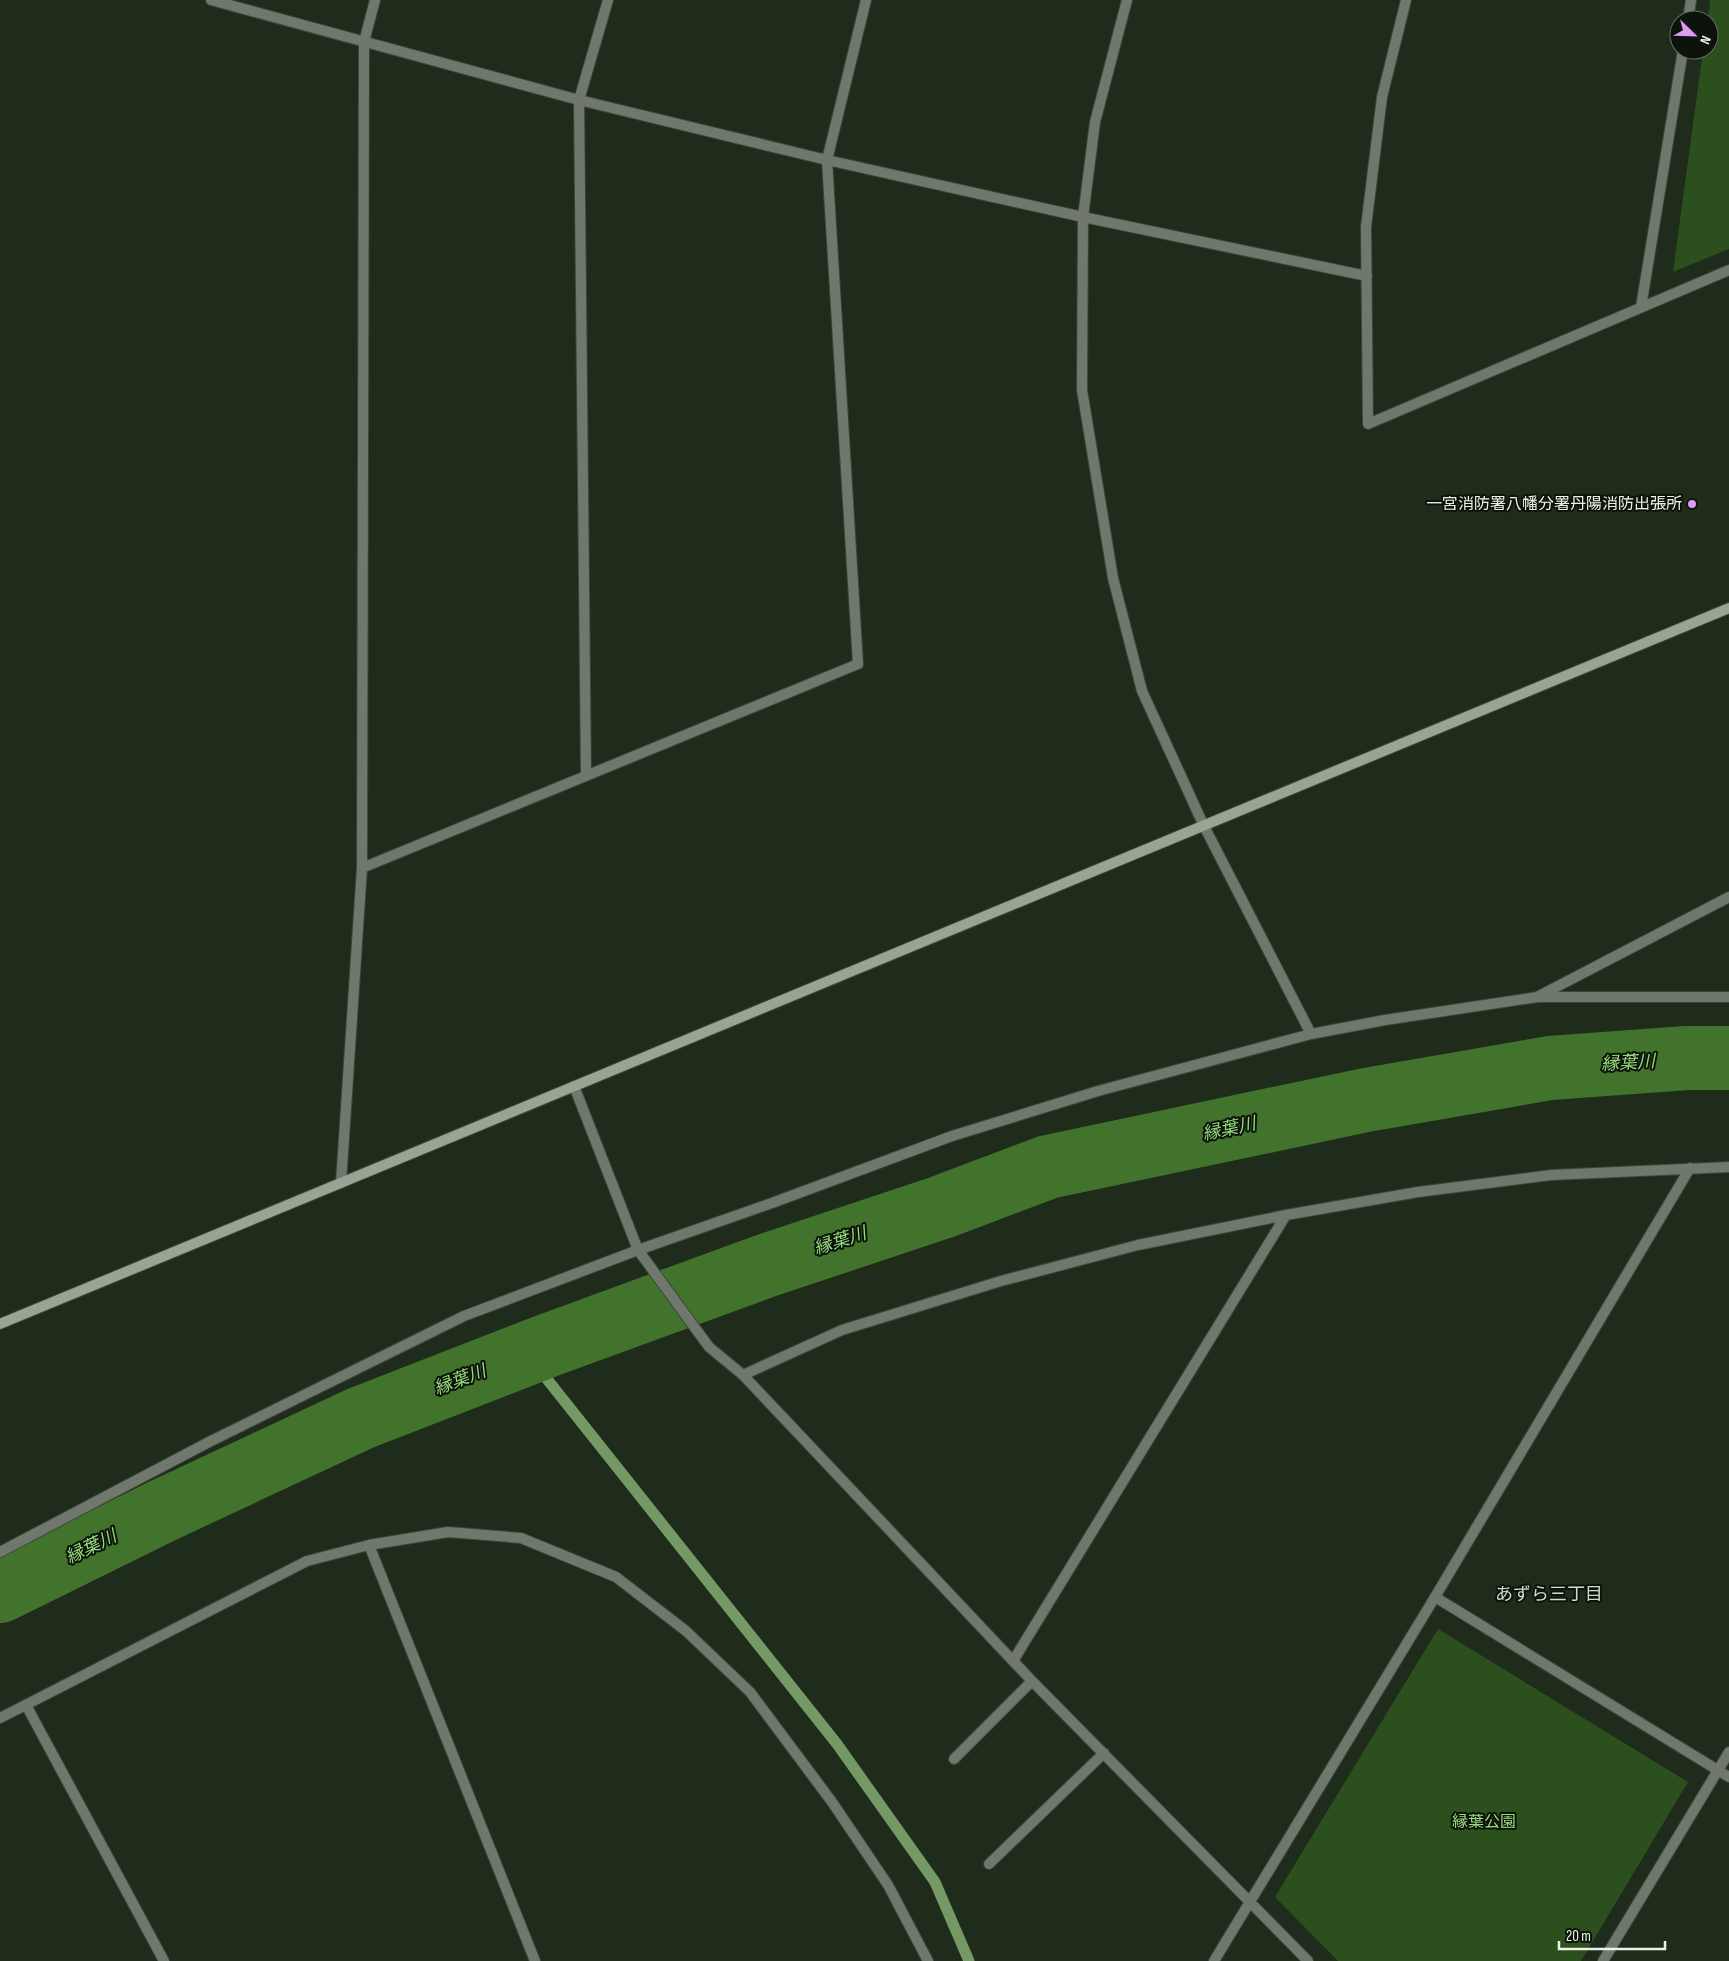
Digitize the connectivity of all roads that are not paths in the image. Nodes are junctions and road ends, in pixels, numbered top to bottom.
1 (212, 0) edge
2 (375, 0) edge
3 (608, 0) edge
4 (866, 0) edge
5 (1128, 0) edge
6 (1406, 0) edge
7 (364, 42) junction
8 (1681, 60) edge
9 (579, 100) junction
10 (827, 160) junction
11 (1083, 217) junction
12 (1729, 270) edge
13 (1367, 276) junction
14 (1641, 307) junction
15 (1729, 608) edge
16 (586, 775) junction
17 (1204, 826) junction
18 (362, 868) junction
19 (1729, 897) edge
20 (1538, 997) junction
21 (1729, 997) edge
22 (1311, 1034) junction
23 (574, 1086) junction
24 (1729, 1167) edge
25 (1690, 1168) junction
26 (341, 1183) junction
27 (1286, 1215) junction
28 (638, 1250) junction
29 (0, 1324) edge
30 (743, 1375) junction
31 (369, 1545) junction
32 (0, 1552) edge
33 (1435, 1597) junction
34 (1013, 1661) junction
35 (1032, 1681) junction
36 (26, 1705) junction
37 (0, 1718) edge
38 (1104, 1752) junction
39 (1729, 1752) edge
40 (954, 1759) dead end
41 (1718, 1770) junction
42 (1729, 1777) edge
43 (989, 1864) dead end
44 (1251, 1902) junction
45 (164, 1961) edge
46 (535, 1961) edge
47 (928, 1961) edge
48 (1214, 1961) edge
49 (1308, 1961) edge
50 (1602, 1961) edge

1 - 7 street
2 - 7 street
3 - 9 street
4 - 10 street
5 - 11 street
6 - 13 street
7 - 9 street
7 - 18 street
8 - 14 street
9 - 10 street
9 - 16 street
10 - 11 street
10 - 16 street
11 - 13 street
11 - 17 street
12 - 14 street
13 - 14 street
15 - 17 street
16 - 18 street
17 - 22 street
17 - 23 street
18 - 26 street
19 - 20 street
20 - 21 street
20 - 22 street
22 - 28 street
23 - 26 street
23 - 28 street
24 - 25 street
25 - 27 street
25 - 33 street
26 - 29 street
27 - 30 street
27 - 34 street
28 - 30 street
28 - 32 street
30 - 34 street
31 - 36 street
31 - 46 street
31 - 47 street
33 - 41 street
33 - 44 street
34 - 35 street
35 - 38 street
35 - 40 street
36 - 37 street
36 - 45 street
38 - 43 street
38 - 44 street
39 - 41 street
41 - 42 street
41 - 50 street
44 - 48 street
44 - 49 street

